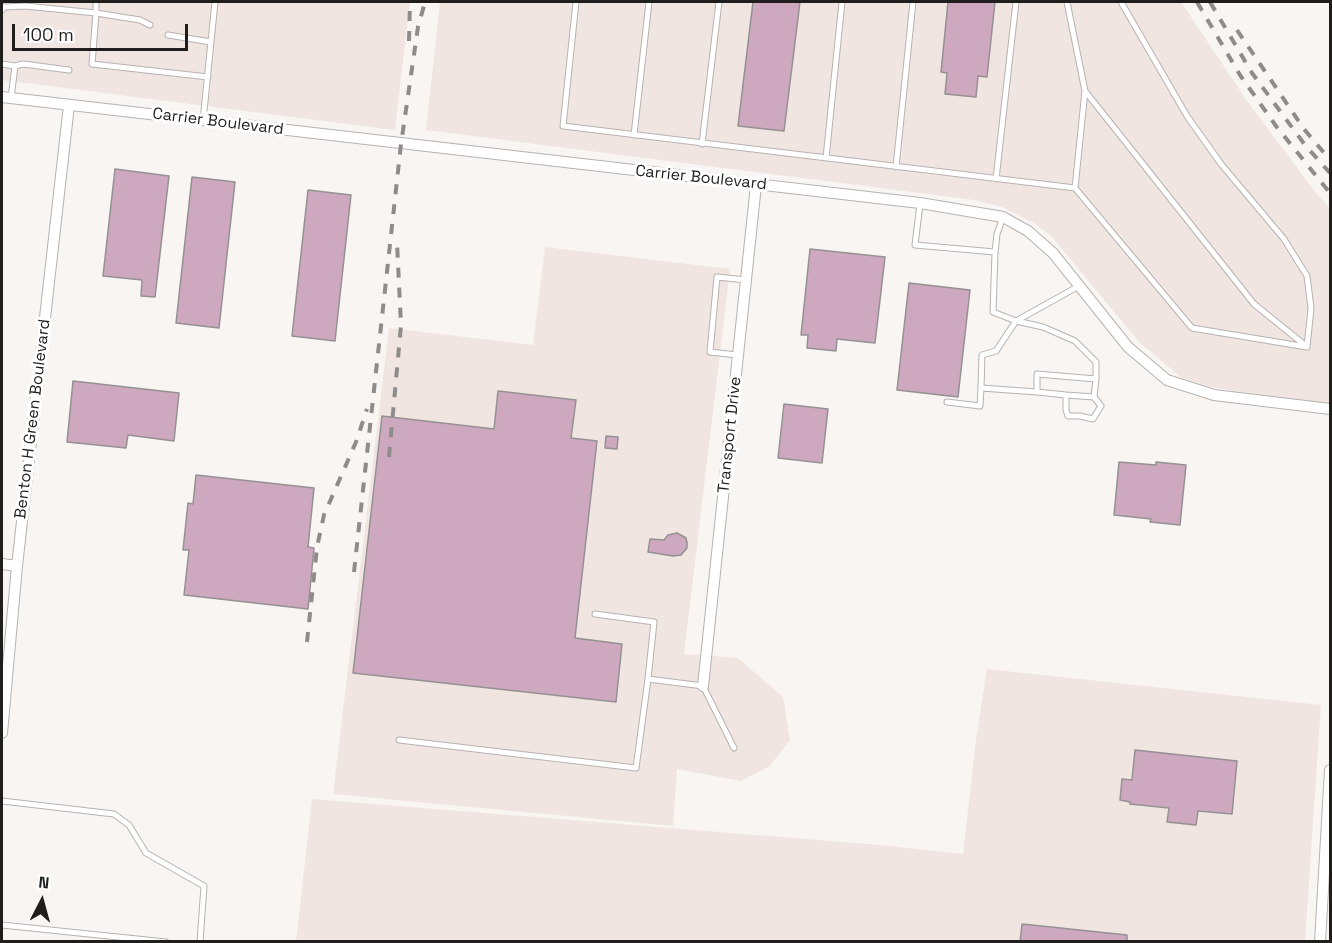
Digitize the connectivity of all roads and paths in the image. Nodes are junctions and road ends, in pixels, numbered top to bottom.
1 (96, 2) edge
2 (215, 2) edge
3 (576, 2) edge
4 (649, 2) edge
5 (719, 2) edge
6 (842, 2) edge
7 (913, 2) edge
8 (1016, 2) edge
9 (1067, 2) edge
10 (1121, 2) edge
11 (25, 4) edge
12 (2, 10) edge
13 (96, 13) junction
14 (150, 25) dead end
15 (168, 35) dead end
16 (211, 42) junction
17 (2, 64) edge
18 (15, 66) junction
19 (69, 70) dead end
20 (208, 77) junction
21 (1085, 91) junction
22 (6, 98) edge
23 (69, 105) junction
24 (203, 121) junction
25 (634, 135) junction
26 (702, 144) junction
27 (826, 158) junction
28 (896, 167) junction
29 (996, 179) junction
30 (756, 184) junction
31 (1075, 188) junction
32 (920, 203) junction
33 (1003, 217) junction
34 (995, 252) junction
35 (746, 280) junction
36 (1079, 286) junction
37 (1016, 321) junction
38 (1307, 347) junction
39 (738, 356) junction
40 (1096, 379) junction
41 (981, 388) junction
42 (1036, 392) junction
43 (1066, 395) junction
44 (1094, 397) junction
45 (947, 402) dead end
46 (1330, 409) edge
47 (2, 564) edge
48 (16, 566) junction
49 (595, 615) dead end
50 (648, 680) junction
51 (703, 686) junction
52 (2, 733) edge
53 (399, 740) dead end
54 (734, 748) dead end
55 (1330, 770) edge
56 (2, 801) edge
57 (2, 925) edge
58 (166, 942) edge
59 (201, 942) edge
60 (1320, 942) edge

1 - 13 lane
2 - 16 lane
3 - 25 lane
4 - 25 lane
5 - 26 lane
6 - 27 lane
7 - 28 lane
8 - 29 lane
9 - 21 lane
10 - 38 lane
11 - 12 lane
11 - 13 lane
13 - 14 lane
13 - 20 lane
15 - 16 lane
16 - 20 lane
17 - 18 lane
18 - 19 lane
18 - 22 lane
20 - 24 lane
21 - 31 lane
21 - 38 lane
22 - 23 street, Carrier Boulevard
23 - 24 street, Carrier Boulevard
23 - 48 street, Benton H Green Boulevard
24 - 30 street, Carrier Boulevard
25 - 26 lane
26 - 27 lane
27 - 28 lane
28 - 29 lane
29 - 31 lane
30 - 32 street, Carrier Boulevard
30 - 35 street, Transport Drive
31 - 38 lane
32 - 33 street, Carrier Boulevard
32 - 34 lane
33 - 34 lane
33 - 36 street, Carrier Boulevard
34 - 37 lane
35 - 39 street, Transport Drive
35 - 39 lane
36 - 37 lane
36 - 46 street, Carrier Boulevard
37 - 40 lane
37 - 41 lane
39 - 51 street, Transport Drive
40 - 42 lane
40 - 44 lane
41 - 42 lane
41 - 45 lane
42 - 43 lane
43 - 44 lane
43 - 44 lane
47 - 48 street
48 - 52 street, Benton H Green Boulevard
49 - 50 lane
50 - 51 lane
50 - 53 lane
51 - 54 lane
55 - 60 street
56 - 59 lane
57 - 58 lane

